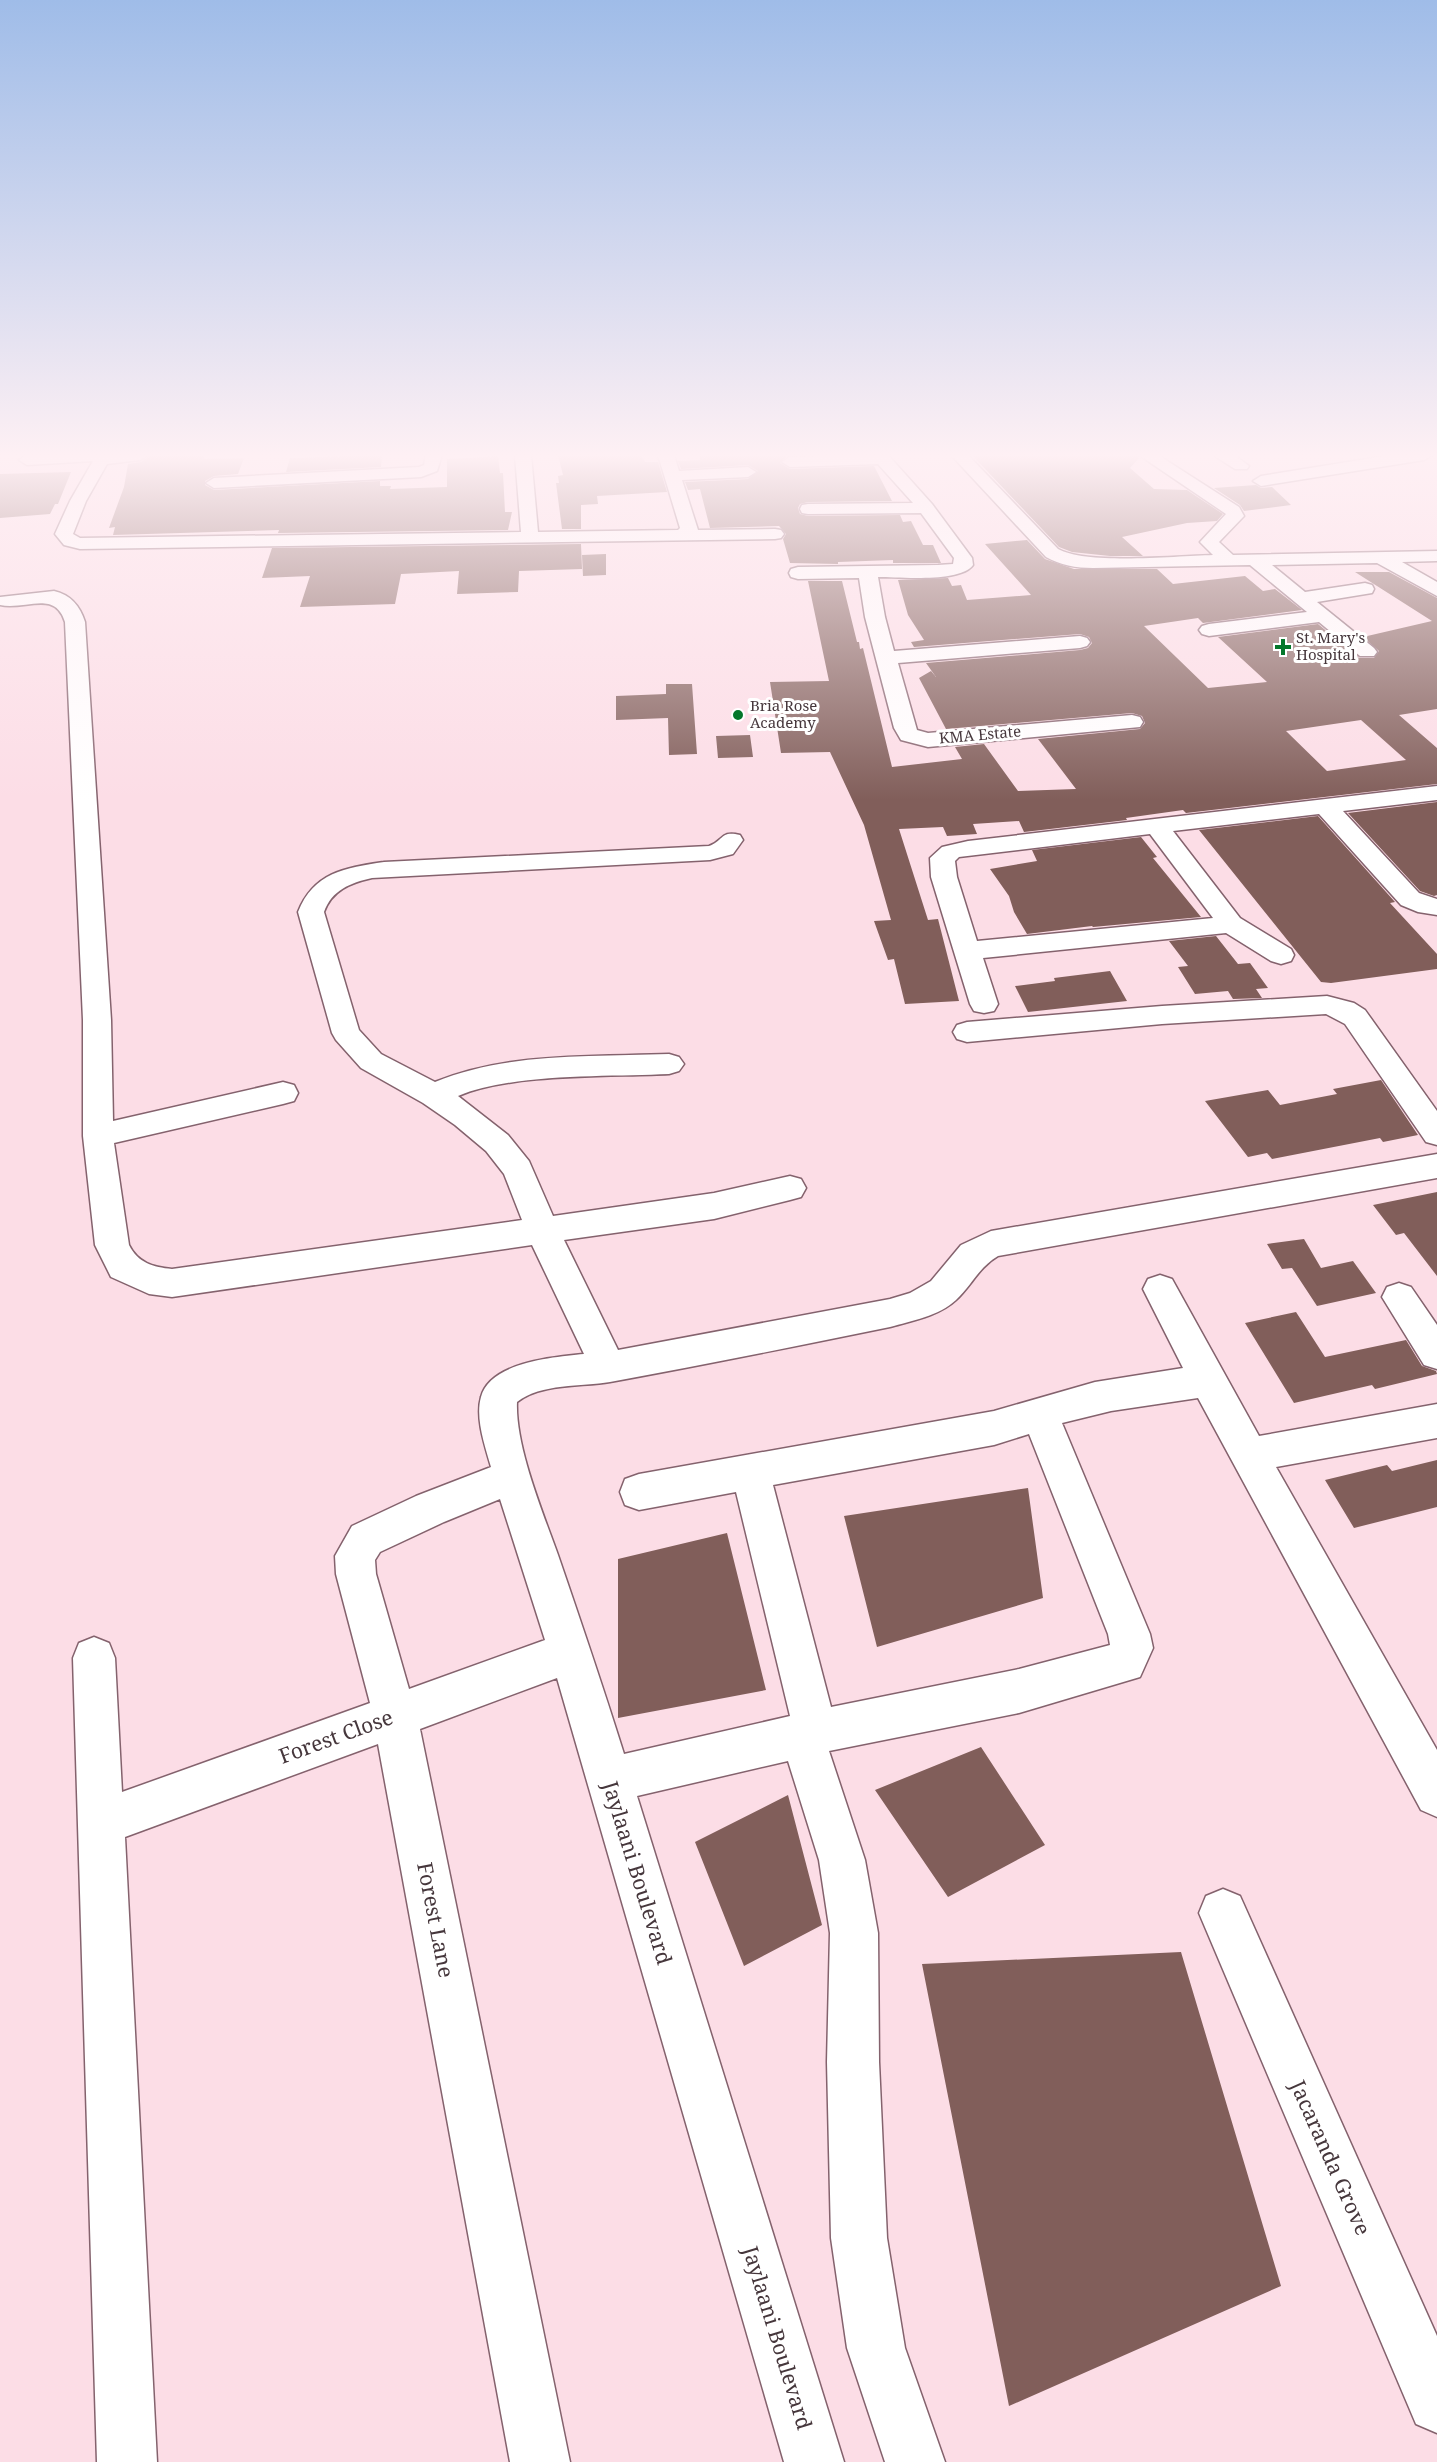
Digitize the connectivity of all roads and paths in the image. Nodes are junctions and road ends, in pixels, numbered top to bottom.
1 (949, 570) edge
2 (1266, 570) edge
3 (1402, 570) edge
4 (798, 573) dead end
5 (868, 573) junction
6 (1365, 589) dead end
7 (1437, 590) edge
8 (1302, 598) junction
9 (6, 601) dead end
10 (1324, 616) junction
11 (1209, 630) dead end
12 (1080, 642) dead end
13 (1367, 652) dead end
14 (887, 658) junction
15 (1132, 722) dead end
16 (1437, 793) edge
17 (1325, 806) junction
18 (1156, 827) junction
19 (731, 840) dead end
20 (1437, 907) edge
21 (1231, 924) junction
22 (967, 951) junction
23 (1281, 955) dead end
24 (984, 1004) dead end
25 (968, 1032) dead end
26 (669, 1064) dead end
27 (282, 1093) dead end
28 (434, 1095) junction
29 (1437, 1134) edge
30 (99, 1136) junction
31 (1437, 1166) edge
32 (790, 1188) dead end
33 (543, 1232) junction
34 (1160, 1289) dead end
35 (1399, 1297) dead end
36 (1437, 1354) edge
37 (608, 1367) junction
38 (1208, 1381) junction
39 (1040, 1416) junction
40 (1437, 1421) edge
41 (1251, 1455) junction
42 (750, 1472) junction
43 (512, 1476) junction
44 (639, 1492) dead end
45 (571, 1652) junction
46 (94, 1658) dead end
47 (395, 1716) junction
48 (809, 1734) junction
49 (609, 1780) junction
50 (1437, 1794) edge
51 (101, 1823) junction
52 (1223, 1913) dead end
53 (1437, 2403) edge
54 (127, 2462) edge
55 (540, 2462) edge
56 (814, 2462) edge
57 (915, 2462) edge

1 - 5 street
2 - 8 street
3 - 7 street
4 - 5 street
5 - 14 street, KMA Estate
6 - 8 street
8 - 10 street
9 - 30 street
10 - 11 street
10 - 13 street
12 - 14 street
14 - 15 street, KMA Estate
16 - 17 street
17 - 18 street
17 - 20 street
18 - 21 street
18 - 22 street
19 - 28 street
21 - 22 street
21 - 23 street
22 - 24 street
25 - 29 street
26 - 28 street
27 - 30 street
28 - 33 street
30 - 33 street
31 - 37 street
32 - 33 street
33 - 37 street
34 - 38 street
35 - 36 street
37 - 43 street, Jaylaani Boulevard
38 - 39 street
38 - 41 street
39 - 42 street
39 - 48 street
40 - 41 street
41 - 50 street
42 - 44 street
42 - 48 street
43 - 45 street, Jaylaani Boulevard
43 - 47 street, Forest Lane
45 - 47 street, Forest Close
45 - 49 street, Jaylaani Boulevard
46 - 51 street
47 - 51 street, Forest Close
47 - 55 street, Forest Lane
48 - 49 street
48 - 57 street
49 - 56 street, Jaylaani Boulevard
51 - 54 street
52 - 53 street, Jacaranda Grove

